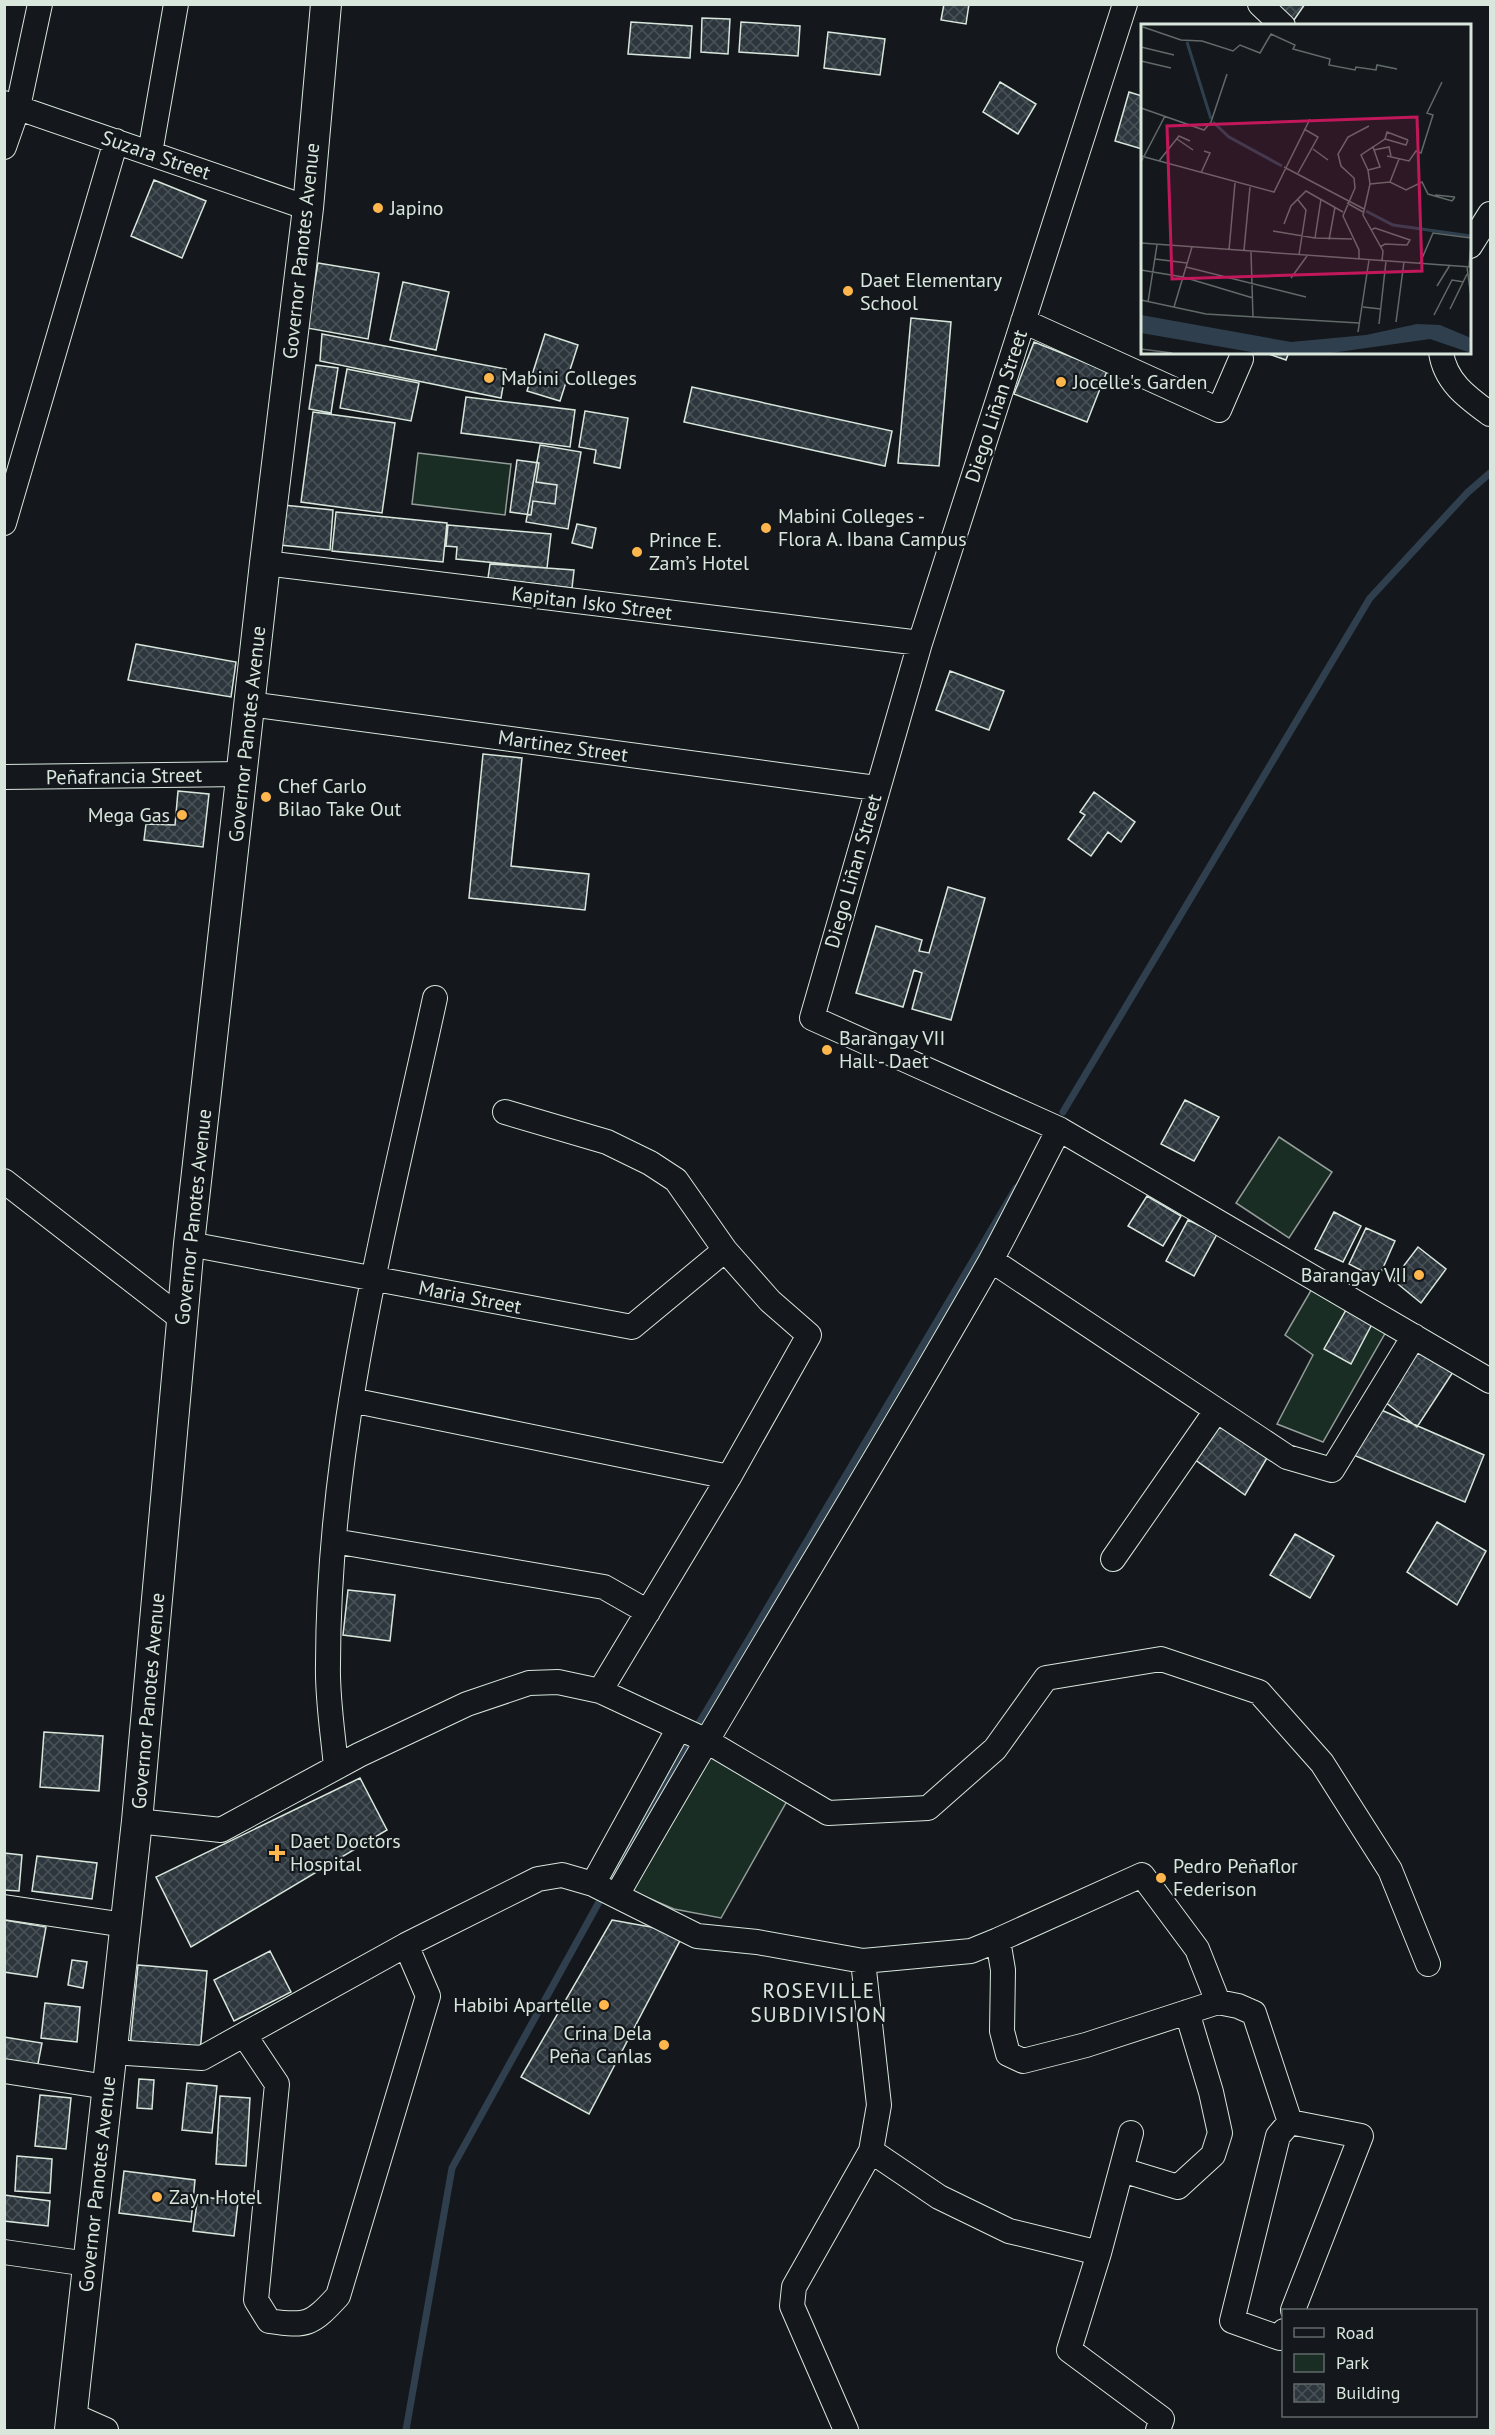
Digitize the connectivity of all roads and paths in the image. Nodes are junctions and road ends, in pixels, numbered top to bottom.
1 (40, 4) edge
2 (176, 4) edge
3 (326, 4) edge
4 (1125, 4) edge
5 (1260, 4) edge
6 (1281, 24) edge
7 (11, 105) edge
8 (116, 141) junction
9 (4, 147) edge
10 (150, 153) junction
11 (308, 208) junction
12 (1491, 214) edge
13 (1471, 244) edge
14 (1023, 321) junction
15 (1441, 354) edge
16 (1241, 359) dead end
17 (1491, 414) edge
18 (4, 523) edge
19 (265, 563) junction
20 (920, 643) junction
21 (250, 704) junction
22 (243, 774) junction
23 (4, 777) edge
24 (876, 788) junction
25 (435, 999) dead end
26 (505, 1112) dead end
27 (1059, 1129) junction
28 (4, 1180) edge
29 (189, 1244) junction
30 (725, 1250) junction
31 (991, 1260) junction
32 (373, 1279) junction
33 (182, 1319) junction
34 (1414, 1336) junction
35 (1491, 1381) edge
36 (351, 1400) junction
37 (1216, 1411) junction
38 (729, 1476) junction
39 (334, 1541) junction
40 (1113, 1559) dead end
41 (648, 1612) junction
42 (600, 1691) junction
43 (679, 1728) junction
44 (705, 1740) junction
45 (336, 1767) junction
46 (137, 1821) junction
47 (592, 1884) junction
48 (617, 1894) junction
49 (4, 1907) edge
50 (125, 1925) junction
51 (998, 1940) junction
52 (406, 1945) junction
53 (863, 1961) junction
54 (1428, 1964) dead end
55 (1218, 2002) junction
56 (1187, 2012) junction
57 (245, 2036) junction
58 (112, 2052) junction
59 (4, 2071) edge
60 (107, 2087) junction
61 (1290, 2122) junction
62 (1131, 2133) dead end
63 (871, 2151) junction
64 (1122, 2170) junction
65 (4, 2252) edge
66 (1099, 2253) junction
67 (88, 2264) junction
68 (1293, 2309) edge
69 (1282, 2334) edge
70 (71, 2423) edge
71 (106, 2430) edge
72 (846, 2430) edge
73 (1158, 2430) edge

1 - 7 street
2 - 10 street
3 - 11 main road, Governor Panotes Avenue
4 - 14 street, Diego Liñan Street
5 - 6 street
7 - 8 street, Suzara Street
7 - 9 street
8 - 10 street, Suzara Street
8 - 18 street
10 - 11 street, Suzara Street
11 - 19 main road, Governor Panotes Avenue
12 - 13 street
14 - 16 street
14 - 20 street, Diego Liñan Street
15 - 17 street
19 - 20 street, Kapitan Isko Street
19 - 21 main road, Governor Panotes Avenue
20 - 24 street, Diego Liñan Street
21 - 22 main road, Governor Panotes Avenue
21 - 24 street, Martinez Street
22 - 23 street, Peñafrancia Street
22 - 29 main road, Governor Panotes Avenue
24 - 27 street, Diego Liñan Street
25 - 32 street
26 - 30 street
27 - 31 street
27 - 34 street
28 - 33 street
29 - 32 street, Maria Street
29 - 33 main road, Governor Panotes Avenue
30 - 32 street, Maria Street
30 - 38 street
31 - 37 street
31 - 44 street
32 - 36 street
33 - 46 main road, Governor Panotes Avenue
34 - 35 street
34 - 37 street
36 - 38 street
36 - 39 street
37 - 40 street
38 - 41 street
39 - 41 street
39 - 45 street
41 - 42 street
42 - 43 street
42 - 45 street
43 - 44 street
43 - 47 street
44 - 48 street
44 - 54 street
45 - 46 street
46 - 50 main road, Governor Panotes Avenue
47 - 48 street
47 - 52 street
48 - 53 street
49 - 50 street
50 - 58 main road, Governor Panotes Avenue
51 - 53 street
51 - 55 street
51 - 56 street
52 - 57 street
52 - 57 street
53 - 63 street
55 - 56 street
55 - 61 street
56 - 64 street
57 - 58 street
58 - 60 main road, Governor Panotes Avenue
59 - 60 street
60 - 67 main road, Governor Panotes Avenue
61 - 68 street
61 - 69 street
62 - 64 street
63 - 66 street
63 - 72 street
64 - 66 street
65 - 67 street
66 - 73 street
67 - 70 main road, Governor Panotes Avenue
70 - 71 street

